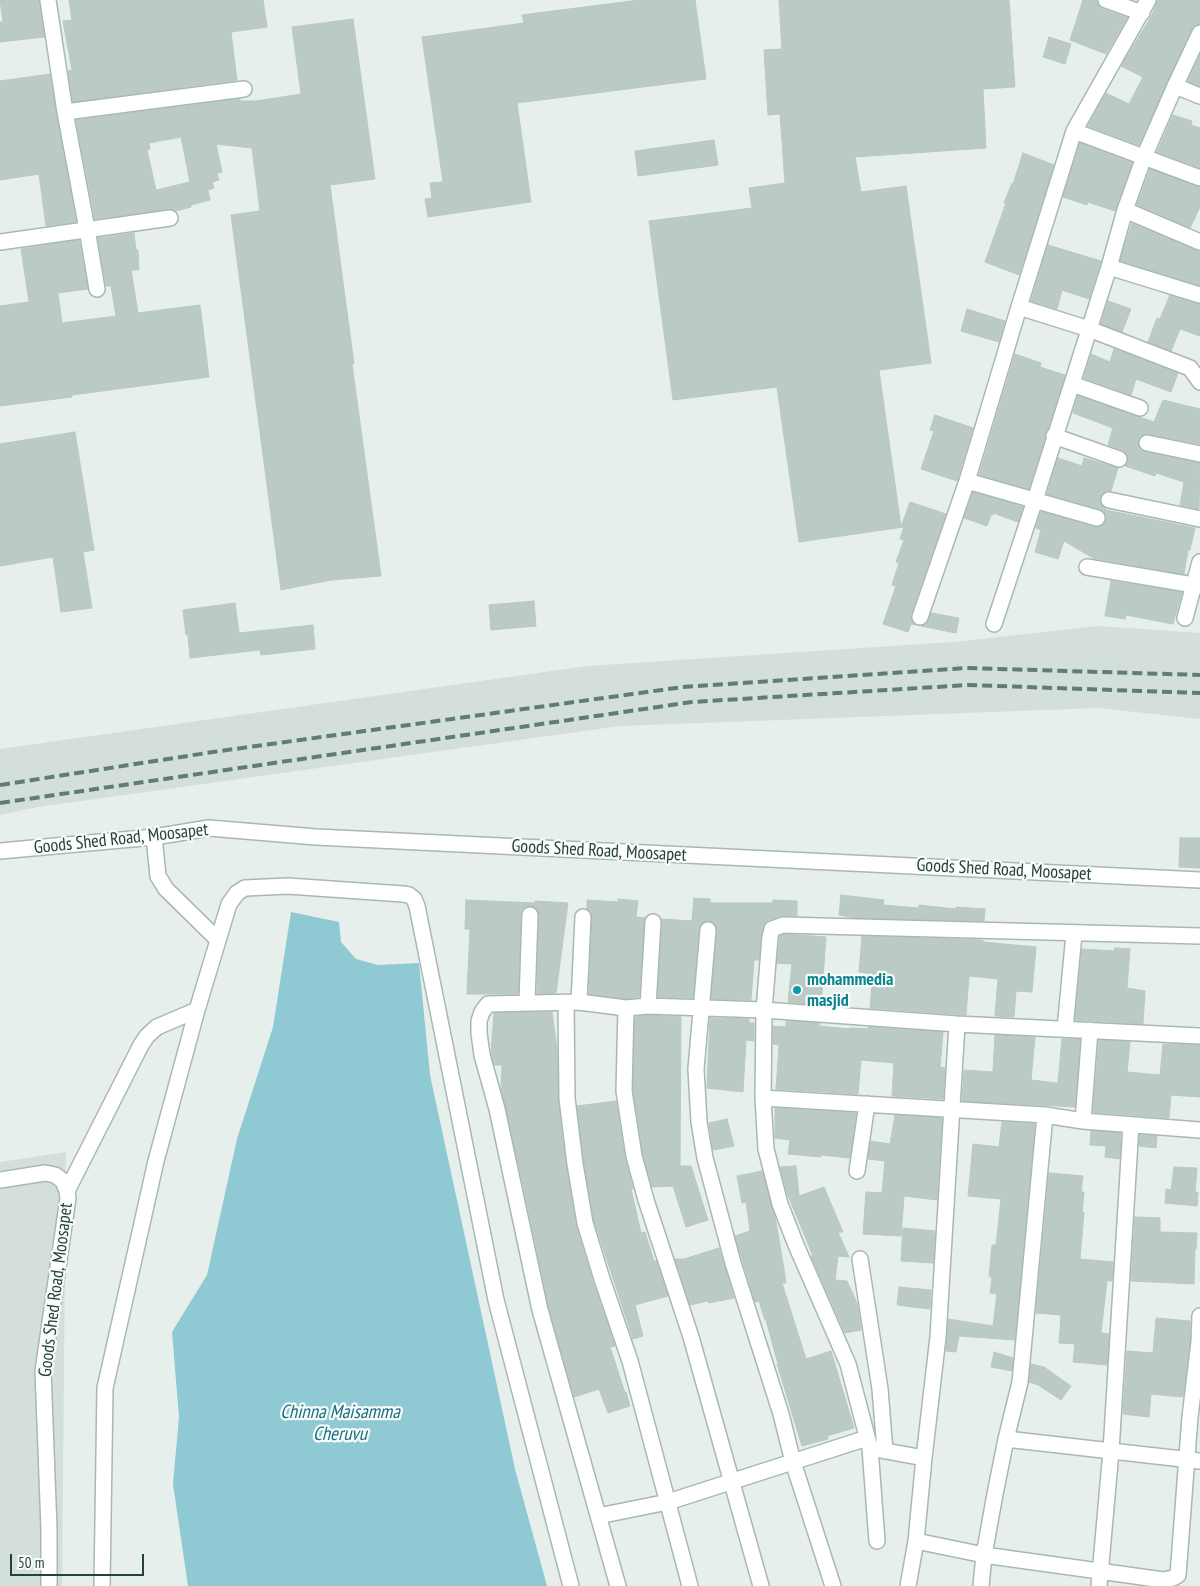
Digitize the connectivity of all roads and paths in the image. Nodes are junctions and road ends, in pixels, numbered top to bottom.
1 (48, 0) edge
2 (1106, 0) edge
3 (1145, 7) edge
4 (1200, 33) edge
5 (1174, 86) junction
6 (244, 88) dead end
7 (1200, 96) edge
8 (65, 112) junction
9 (1074, 131) junction
10 (1144, 156) junction
11 (1200, 178) edge
12 (1125, 210) junction
13 (170, 218) dead end
14 (87, 229) junction
15 (0, 242) edge
16 (1200, 242) edge
17 (1109, 266) junction
18 (97, 289) dead end
19 (1200, 295) edge
20 (1019, 307) junction
21 (1089, 329) junction
22 (1200, 382) edge
23 (1072, 384) junction
24 (1140, 408) dead end
25 (1054, 436) junction
26 (1147, 443) dead end
27 (1200, 454) edge
28 (1119, 459) dead end
29 (967, 481) junction
30 (1035, 500) junction
31 (1109, 500) dead end
32 (1097, 518) dead end
33 (1200, 519) edge
34 (1200, 562) edge
35 (1088, 567) dead end
36 (1197, 585) edge
37 (920, 617) dead end
38 (1185, 618) dead end
39 (994, 624) dead end
40 (154, 837) junction
41 (0, 851) edge
42 (1200, 880) edge
43 (530, 915) dead end
44 (583, 917) dead end
45 (653, 922) dead end
46 (708, 930) dead end
47 (1074, 934) junction
48 (1200, 936) edge
49 (218, 940) junction
50 (527, 1002) junction
51 (572, 1002) junction
52 (648, 1006) junction
53 (626, 1008) junction
54 (702, 1008) junction
55 (197, 1010) junction
56 (764, 1010) junction
57 (957, 1024) junction
58 (1065, 1029) junction
59 (1090, 1030) junction
60 (1200, 1036) edge
61 (762, 1098) junction
62 (867, 1104) junction
63 (952, 1109) junction
64 (1045, 1115) junction
65 (1083, 1121) junction
66 (1131, 1125) junction
67 (1200, 1130) edge
68 (857, 1171) dead end
69 (0, 1180) edge
70 (67, 1191) junction
71 (860, 1259) dead end
72 (1200, 1316) edge
73 (1006, 1439) junction
74 (869, 1443) junction
75 (886, 1451) junction
76 (1111, 1451) junction
77 (924, 1458) junction
78 (1194, 1461) edge
79 (793, 1462) junction
80 (731, 1481) junction
81 (668, 1502) junction
82 (598, 1516) junction
83 (877, 1541) dead end
84 (916, 1541) junction
85 (984, 1555) junction
86 (1100, 1570) junction
87 (49, 1586) edge
88 (102, 1586) edge
89 (571, 1586) edge
90 (618, 1586) edge
91 (690, 1586) edge
92 (761, 1586) edge
93 (833, 1586) edge
94 (908, 1586) edge
95 (981, 1586) edge
96 (1099, 1586) edge

1 - 8 street
2 - 3 street
3 - 9 street
4 - 5 street
5 - 7 street
5 - 10 street
6 - 8 street
8 - 14 street
9 - 10 street
9 - 20 street
10 - 11 street
10 - 12 street
12 - 16 street
12 - 17 street
13 - 14 street
14 - 15 street
14 - 18 street
17 - 19 street
17 - 21 street
20 - 21 street
20 - 29 street
21 - 22 street
21 - 23 street
23 - 24 street
23 - 25 street
25 - 28 street
25 - 30 street
26 - 27 street
29 - 30 street
29 - 37 street
30 - 32 street
30 - 39 street
31 - 33 street
34 - 36 street
35 - 36 street
36 - 38 street
40 - 41 street, Goods Shed Road, Moosapet
40 - 42 street, Goods Shed Road, Moosapet
40 - 49 street
43 - 50 street
44 - 51 street
45 - 52 street
46 - 54 street
47 - 48 street
47 - 56 street
47 - 58 street
49 - 55 street
49 - 89 street
50 - 51 street
50 - 82 street
51 - 53 street
51 - 81 street
52 - 53 street
52 - 54 street
53 - 80 street
54 - 56 street
54 - 79 street
55 - 70 street
55 - 88 street
56 - 57 street
56 - 61 street
57 - 58 street
57 - 63 street
58 - 59 street
59 - 60 street
59 - 65 street
61 - 62 street
61 - 74 street
62 - 63 street
62 - 68 street
63 - 64 street
63 - 77 street
64 - 65 street
64 - 73 street
65 - 66 street
66 - 67 street
66 - 76 street
69 - 70 street, Goods Shed Road, Moosapet
70 - 87 street, Goods Shed Road, Moosapet
71 - 75 street
72 - 78 street
73 - 76 street
73 - 85 street
74 - 75 street
74 - 79 street
74 - 83 street
75 - 77 street
76 - 78 street
76 - 86 street
77 - 84 street
78 - 86 street
79 - 80 street
79 - 93 street
80 - 81 street
80 - 92 street
81 - 82 street
81 - 91 street
82 - 90 street
84 - 85 street
84 - 94 street
85 - 86 street
85 - 95 street
86 - 96 street

